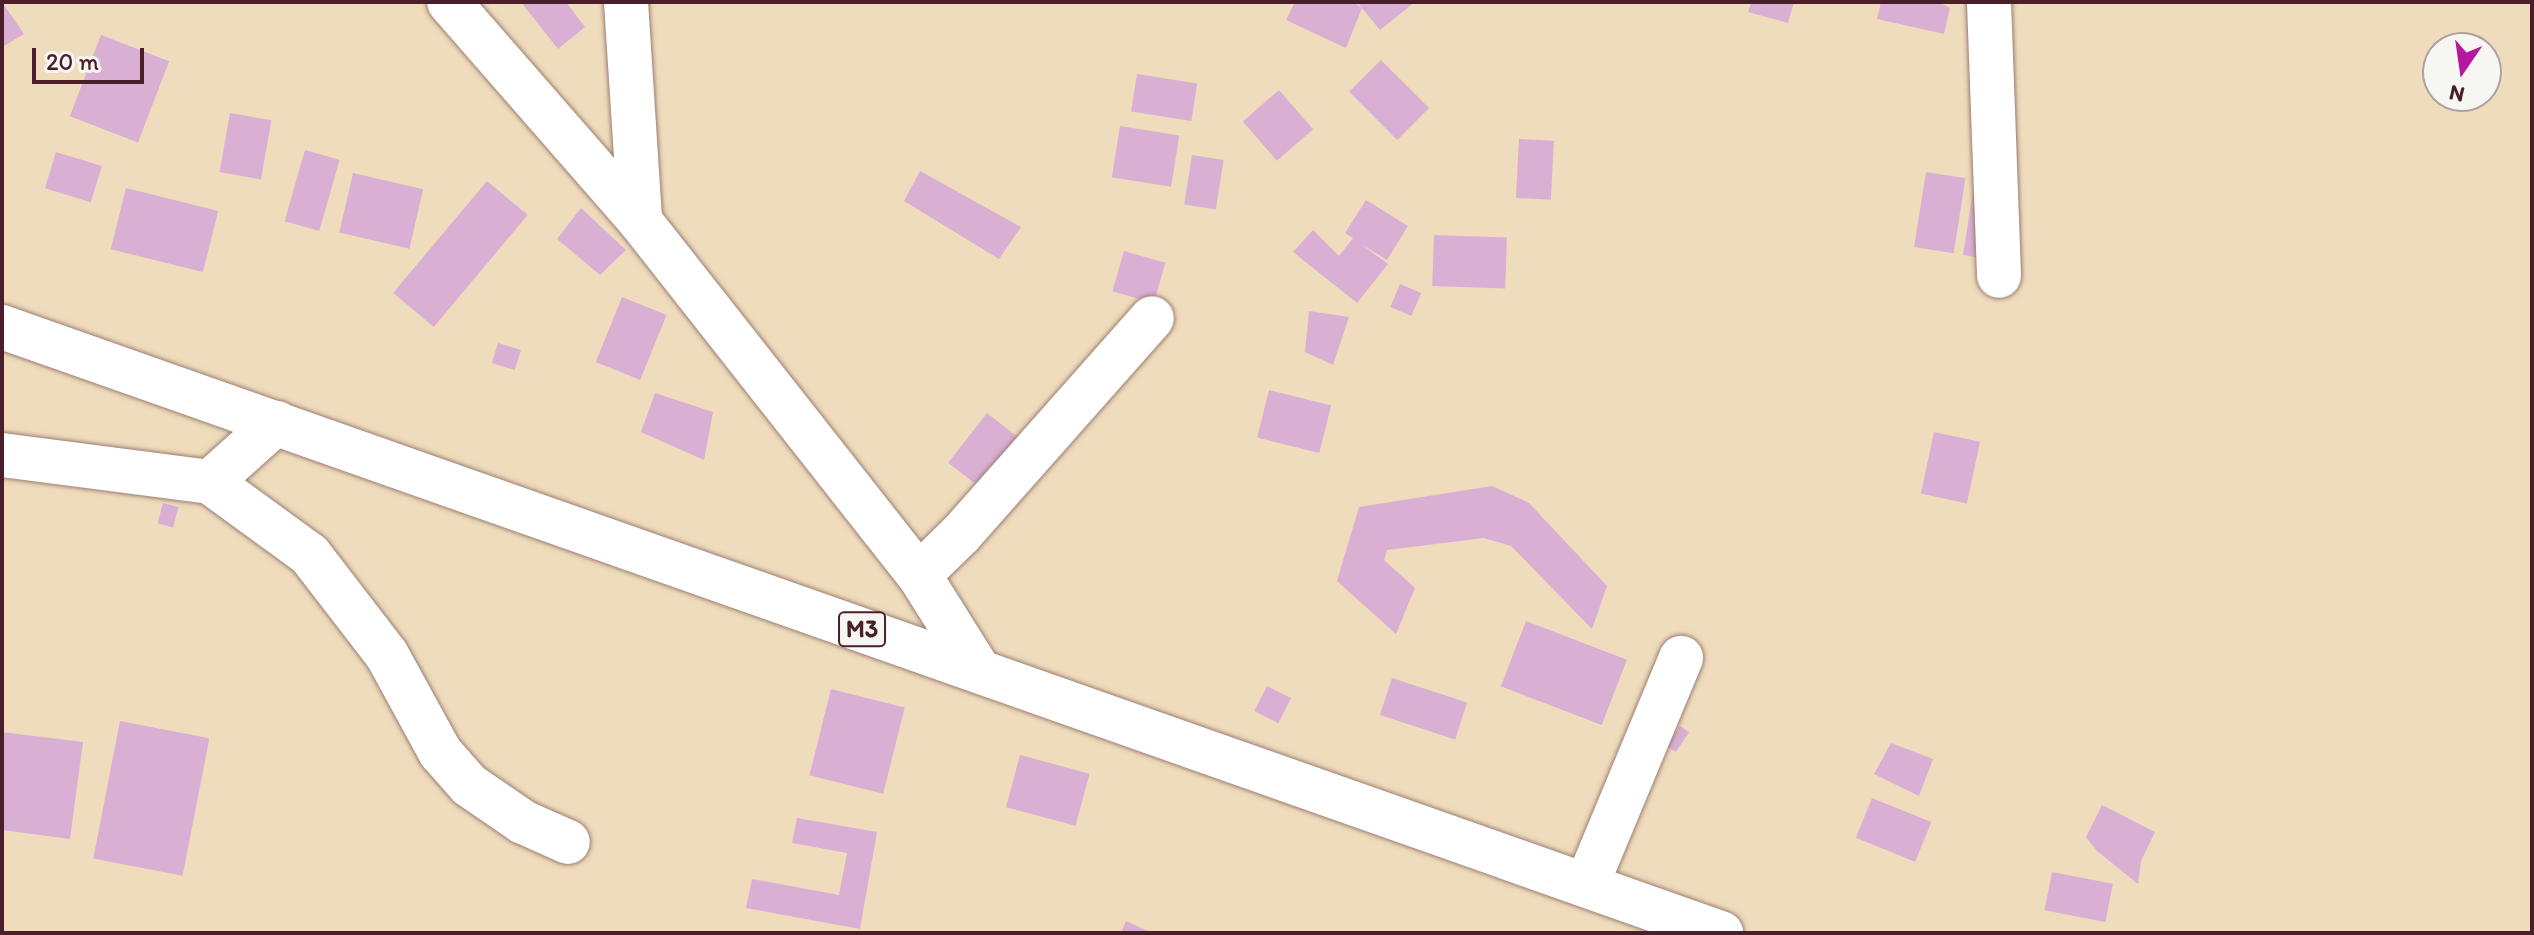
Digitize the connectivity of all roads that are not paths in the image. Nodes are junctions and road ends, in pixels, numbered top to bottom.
1 (449, 2) edge
2 (626, 2) edge
3 (1989, 2) edge
4 (640, 221) junction
5 (1999, 276) dead end
6 (1152, 318) dead end
7 (2, 327) edge
8 (276, 423) junction
9 (2, 455) edge
10 (210, 482) junction
11 (919, 575) junction
12 (1681, 658) dead end
13 (978, 669) junction
14 (568, 842) dead end
15 (1587, 884) junction
16 (1643, 920) edge
17 (1721, 933) edge

1 - 4 main road
2 - 4 main road
3 - 5 main road
4 - 11 main road
6 - 11 main road
7 - 8 main road, M3
8 - 10 main road
8 - 13 main road, M3
9 - 10 main road
10 - 14 main road
11 - 13 main road
12 - 15 main road
13 - 15 main road, M3
15 - 16 main road, M3
16 - 17 main road, M3

